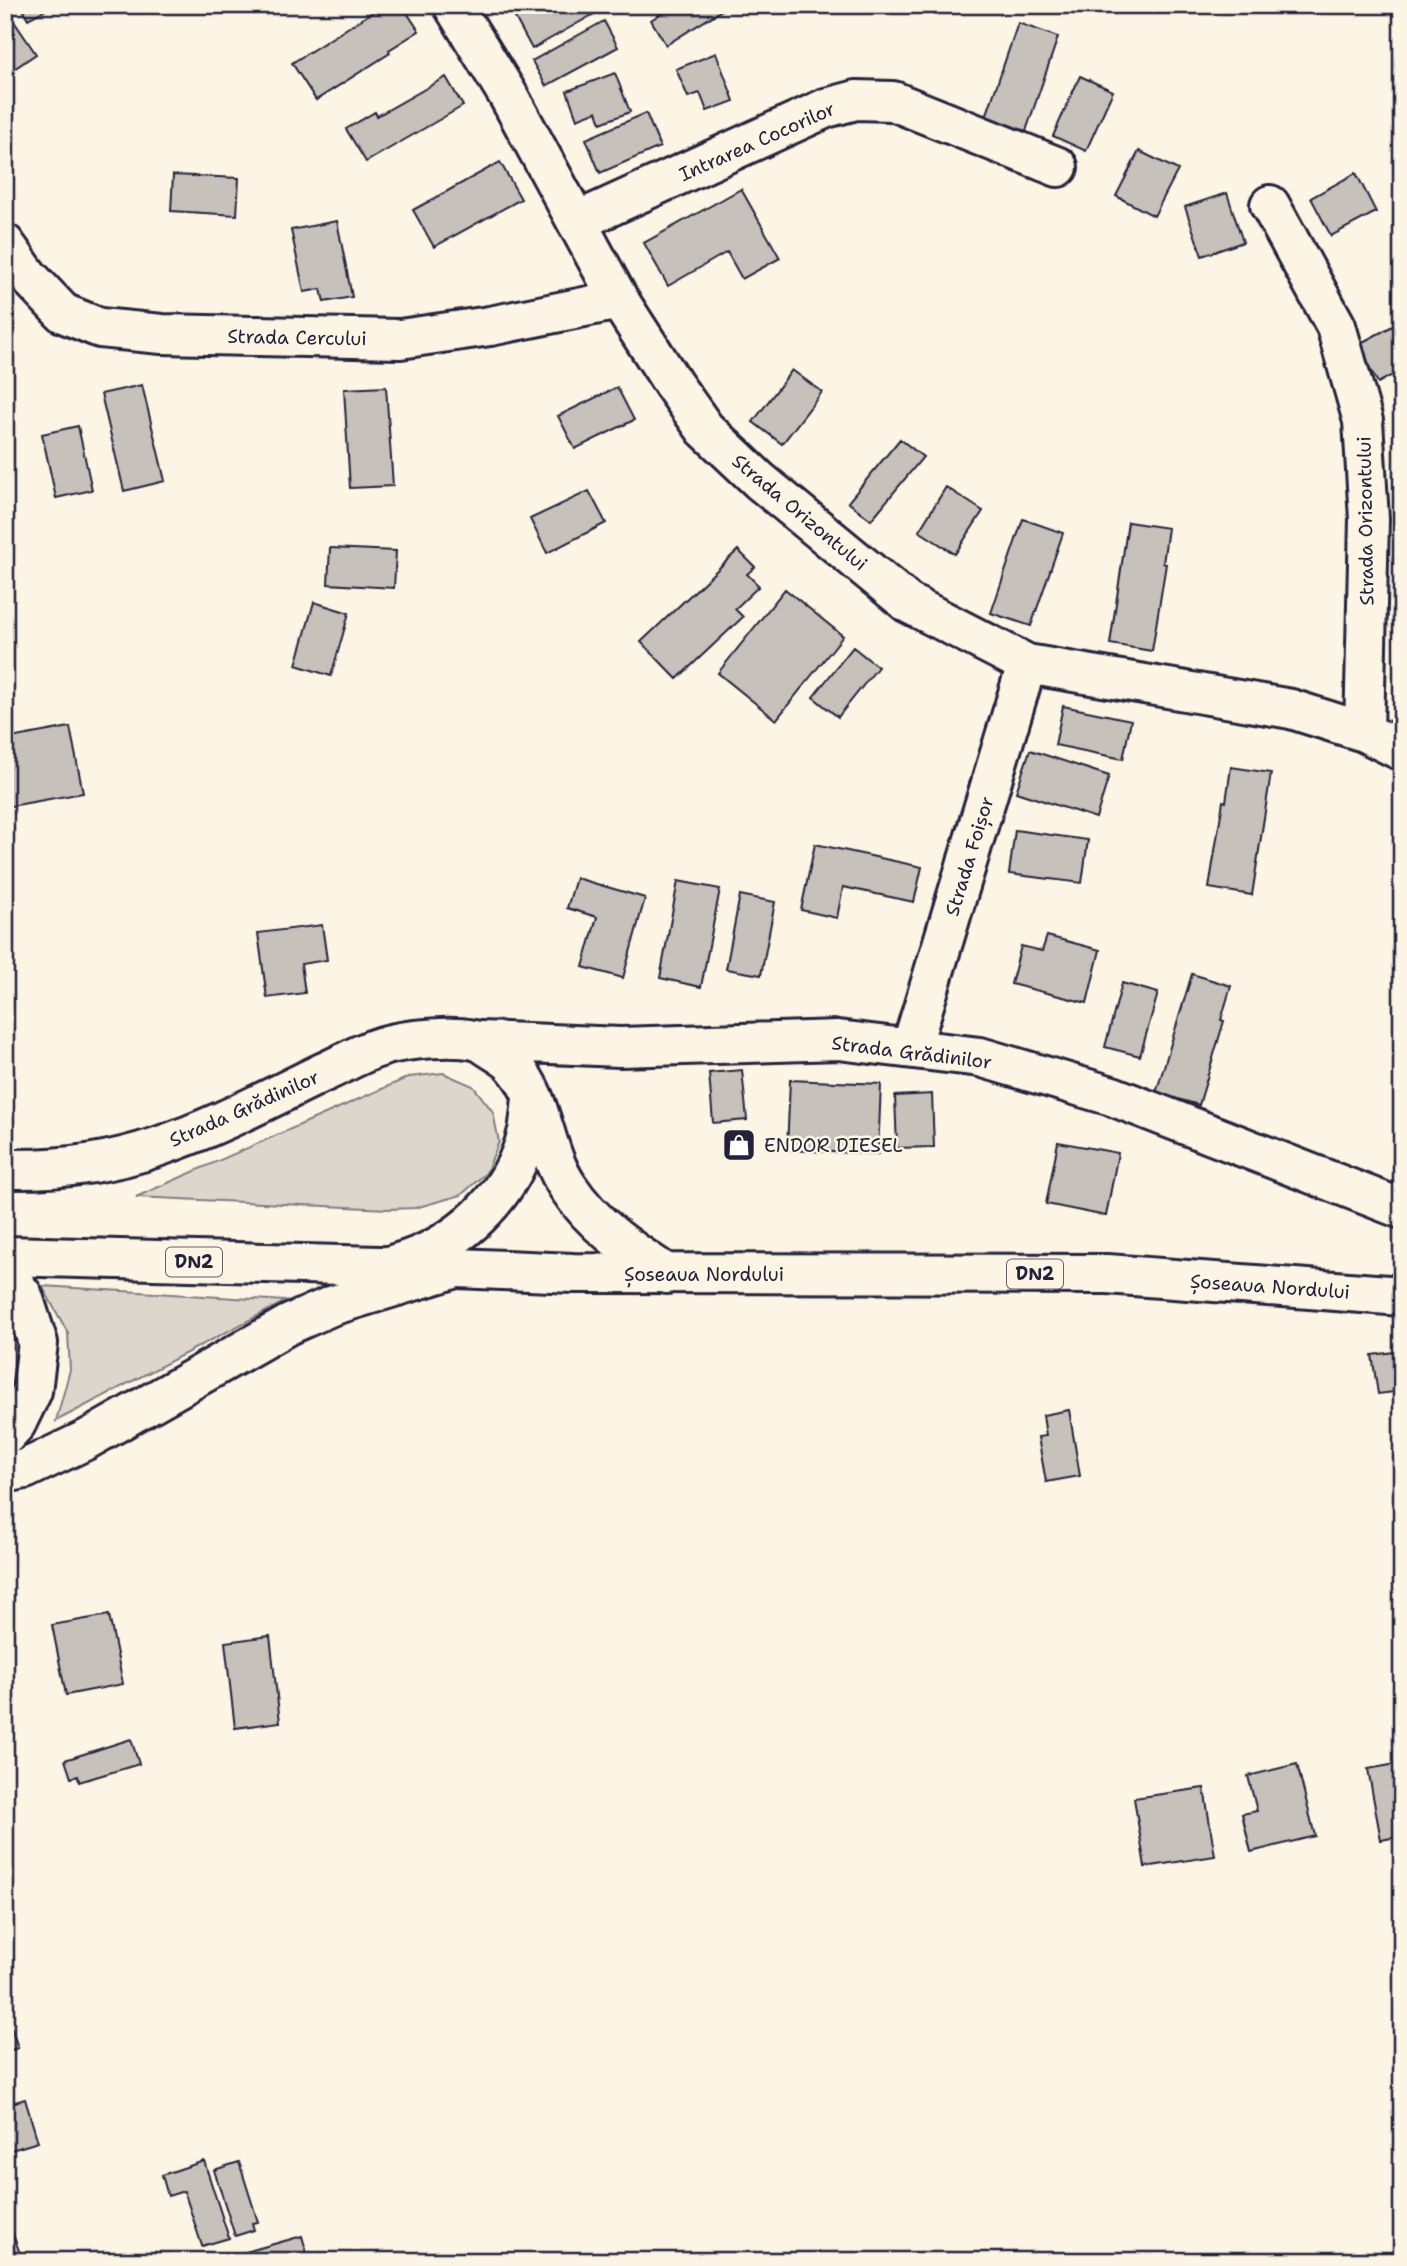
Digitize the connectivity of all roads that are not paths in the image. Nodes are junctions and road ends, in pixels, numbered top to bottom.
1 (453, 5) edge
2 (1058, 167) dead end
3 (1270, 205) dead end
4 (578, 221) junction
5 (5, 244) edge
6 (620, 300) junction
7 (1027, 664) junction
8 (1364, 732) junction
9 (1402, 751) edge
10 (480, 1041) junction
11 (911, 1048) junction
12 (533, 1096) junction
13 (5, 1169) edge
14 (1402, 1209) edge
15 (5, 1256) edge
16 (382, 1267) junction
17 (457, 1268) junction
18 (5, 1272) edge
19 (667, 1274) junction
20 (1402, 1296) edge
21 (5, 1437) edge
22 (5, 1473) edge

1 - 4 street, Strada Orizontului
2 - 4 street, Intrarea Cocorilor
3 - 8 street, Strada Orizontului
4 - 6 street, Strada Orizontului
5 - 6 street, Strada Cercului
6 - 7 street, Strada Orizontului
7 - 8 street, Strada Orizontului
7 - 11 street, Strada Foișor
8 - 9 street, Strada Orizontului
10 - 11 street, Strada Grădinilor
10 - 12 street
10 - 13 street, Strada Grădinilor
11 - 14 street, Strada Grădinilor
12 - 16 street
12 - 19 street
15 - 16 street, Șoseaua Nordului / DN2
16 - 17 street, Șoseaua Nordului / DN2
17 - 19 street, Șoseaua Nordului / DN2
17 - 22 street
18 - 21 street
19 - 20 street, Șoseaua Nordului / DN2

